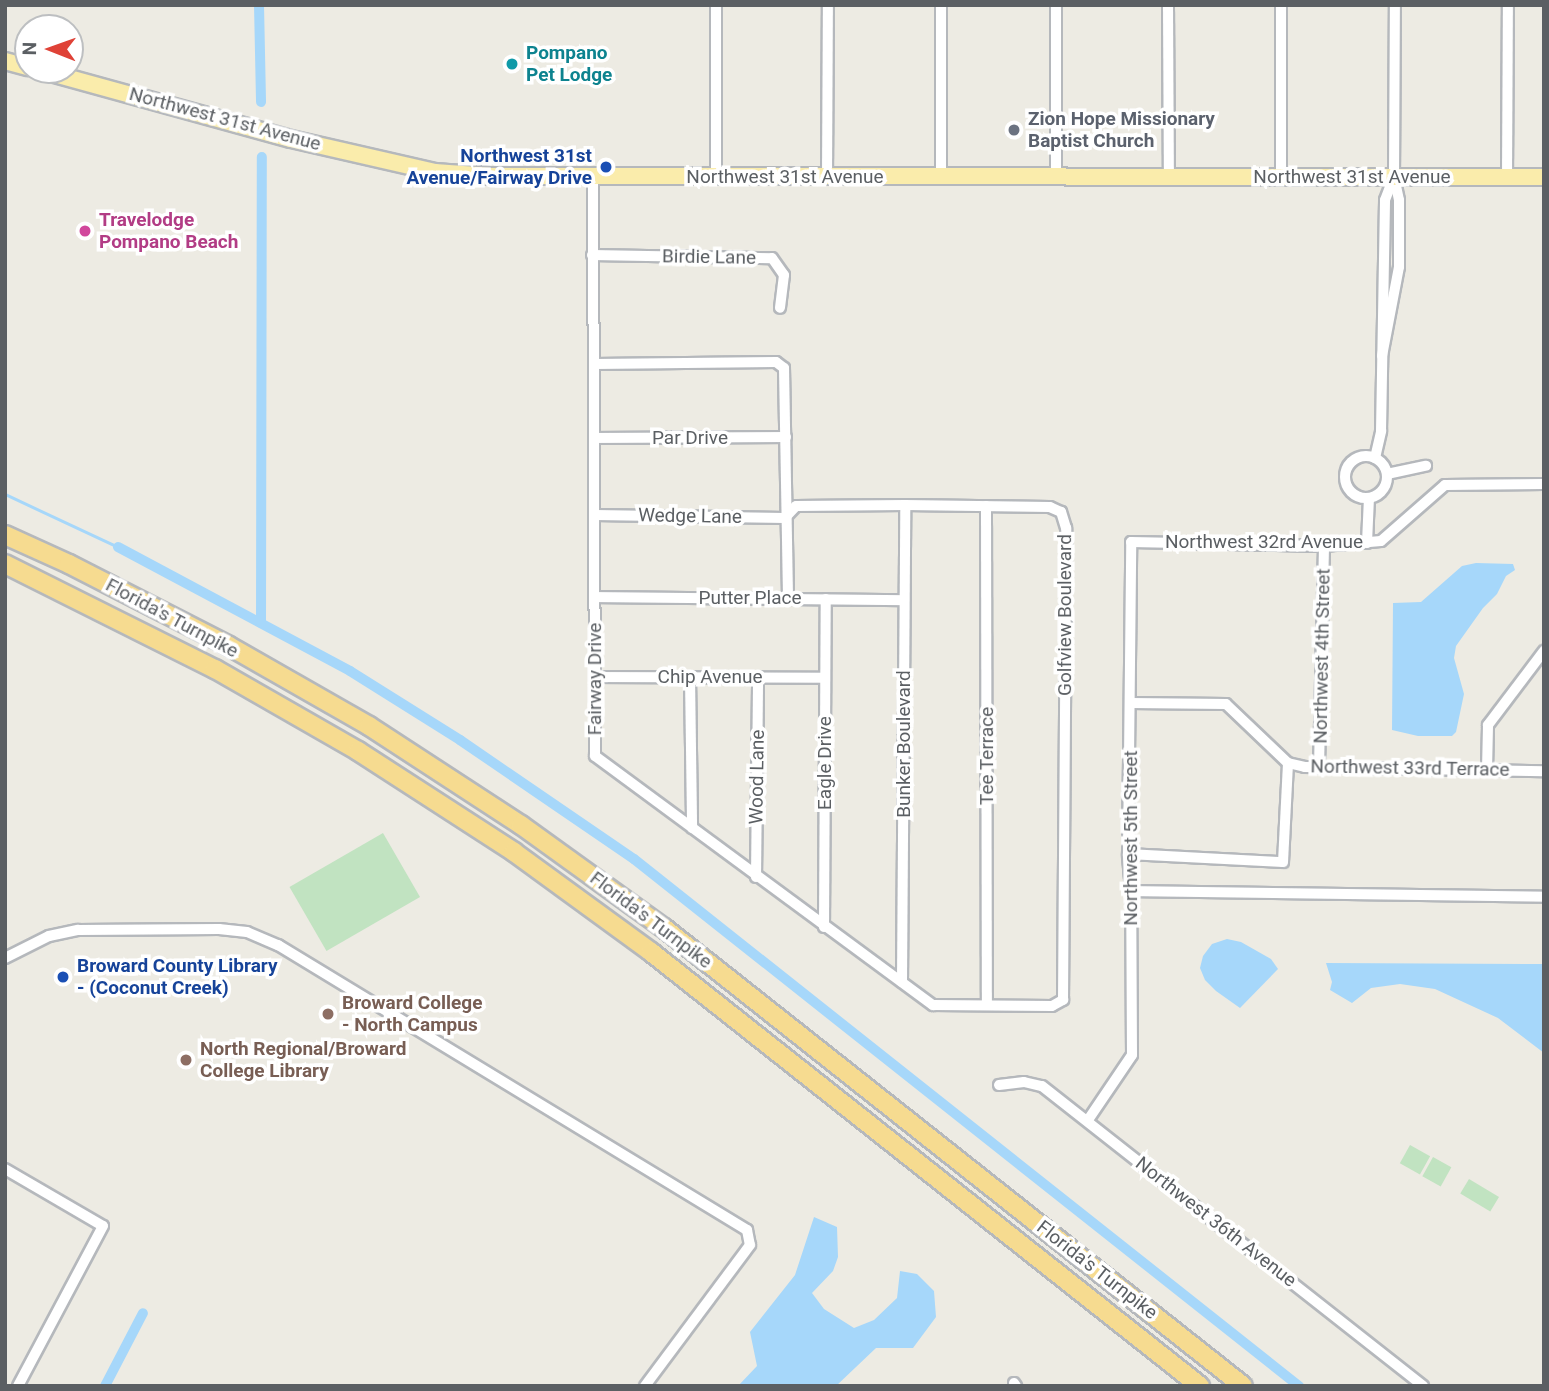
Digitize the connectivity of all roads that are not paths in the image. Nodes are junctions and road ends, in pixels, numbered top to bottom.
1 (716, 5) edge
2 (828, 5) edge
3 (941, 5) edge
4 (1056, 5) edge
5 (1168, 5) edge
6 (1281, 5) edge
7 (1395, 5) edge
8 (1507, 5) edge
9 (84, 82) edge
10 (716, 176) junction
11 (593, 177) junction
12 (827, 177) junction
13 (941, 177) junction
14 (1056, 177) junction
15 (1168, 177) junction
16 (1281, 177) junction
17 (1394, 177) junction
18 (1507, 177) junction
19 (1544, 177) edge
20 (592, 255) junction
21 (780, 308) dead end
22 (595, 364) junction
23 (786, 437) junction
24 (595, 438) junction
25 (1375, 458) junction
26 (1426, 466) dead end
27 (1387, 474) junction
28 (1544, 484) edge
29 (1369, 498) junction
30 (905, 505) junction
31 (986, 506) junction
32 (595, 515) junction
33 (785, 518) junction
34 (5, 535) edge
35 (1131, 542) joint
36 (1367, 543) junction
37 (1324, 546) junction
38 (5, 564) edge
39 (595, 597) junction
40 (788, 598) junction
41 (827, 599) junction
42 (904, 600) junction
43 (1544, 651) edge
44 (595, 677) junction
45 (690, 677) junction
46 (758, 677) junction
47 (825, 678) junction
48 (1131, 703) junction
49 (1289, 763) junction
50 (1319, 767) junction
51 (1487, 770) junction
52 (1544, 771) edge
53 (692, 828) junction
54 (1128, 853) junction
55 (756, 877) junction
56 (1131, 891) junction
57 (1544, 897) edge
58 (824, 927) junction
59 (5, 958) edge
60 (902, 982) junction
61 (1063, 1000) joint
62 (987, 1005) junction
63 (999, 1085) dead end
64 (1088, 1120) junction
65 (5, 1169) edge
66 (18, 1386) edge
67 (645, 1386) edge
68 (1200, 1386) edge
69 (1243, 1386) edge
70 (1423, 1386) edge

1 - 10 street
2 - 12 street
3 - 13 street
4 - 14 street
5 - 15 street
6 - 16 street
7 - 17 street
8 - 18 street
9 - 11 main road, Northwest 31st Avenue
10 - 11 main road, Northwest 31st Avenue
10 - 12 main road, Northwest 31st Avenue
11 - 20 street, Fairway Drive
12 - 13 main road, Northwest 31st Avenue
13 - 14 main road, Northwest 31st Avenue
14 - 15 main road, Northwest 31st Avenue
15 - 16 main road, Northwest 31st Avenue
16 - 17 main road, Northwest 31st Avenue
17 - 18 main road, Northwest 31st Avenue
17 - 25 street
18 - 19 main road, Northwest 31st Avenue
20 - 21 street, Birdie Lane
20 - 22 street, Fairway Drive
22 - 23 street
22 - 24 street, Fairway Drive
23 - 24 street, Par Drive
23 - 33 street
24 - 32 street, Fairway Drive
25 - 27 street
25 - 29 street
26 - 27 street
27 - 29 street
28 - 36 street, Northwest 32rd Avenue
29 - 36 street
30 - 31 street, Golfview Boulevard
30 - 33 street, Golfview Boulevard
30 - 42 street, Bunker Boulevard
31 - 61 street, Golfview Boulevard
31 - 62 street, Tee Terrace
32 - 33 street, Wedge Lane
32 - 39 street, Fairway Drive
33 - 40 street
34 - 69 highway, Florida's Turnpike
35 - 37 street, Northwest 32rd Avenue
35 - 48 street, Northwest 5th Street
36 - 37 street, Northwest 32rd Avenue
37 - 50 street, Northwest 4th Street
38 - 68 highway, Florida's Turnpike
39 - 40 street, Putter Place
39 - 44 street, Fairway Drive
40 - 41 street, Putter Place
41 - 42 street, Putter Place
41 - 47 street, Eagle Drive
42 - 60 street, Bunker Boulevard
43 - 51 street
44 - 45 street, Chip Avenue
44 - 53 street, Fairway Drive
45 - 46 street, Chip Avenue
45 - 53 street
46 - 47 street, Chip Avenue
46 - 55 street, Wood Lane
47 - 58 street, Eagle Drive
48 - 49 street, Northwest 33rd Terrace
48 - 54 street, Northwest 5th Street
49 - 50 street, Northwest 33rd Terrace
49 - 54 street
50 - 51 street, Northwest 33rd Terrace
51 - 52 street, Northwest 33rd Terrace
53 - 55 street, Fairway Drive
54 - 56 street, Northwest 5th Street
55 - 58 street, Fairway Drive
56 - 57 street
56 - 64 street, Northwest 5th Street
58 - 60 street, Fairway Drive
59 - 67 street
60 - 62 street, Fairway Drive
61 - 62 street, Fairway Drive
63 - 64 street, Northwest 36th Avenue
64 - 70 street, Northwest 36th Avenue
65 - 66 street

